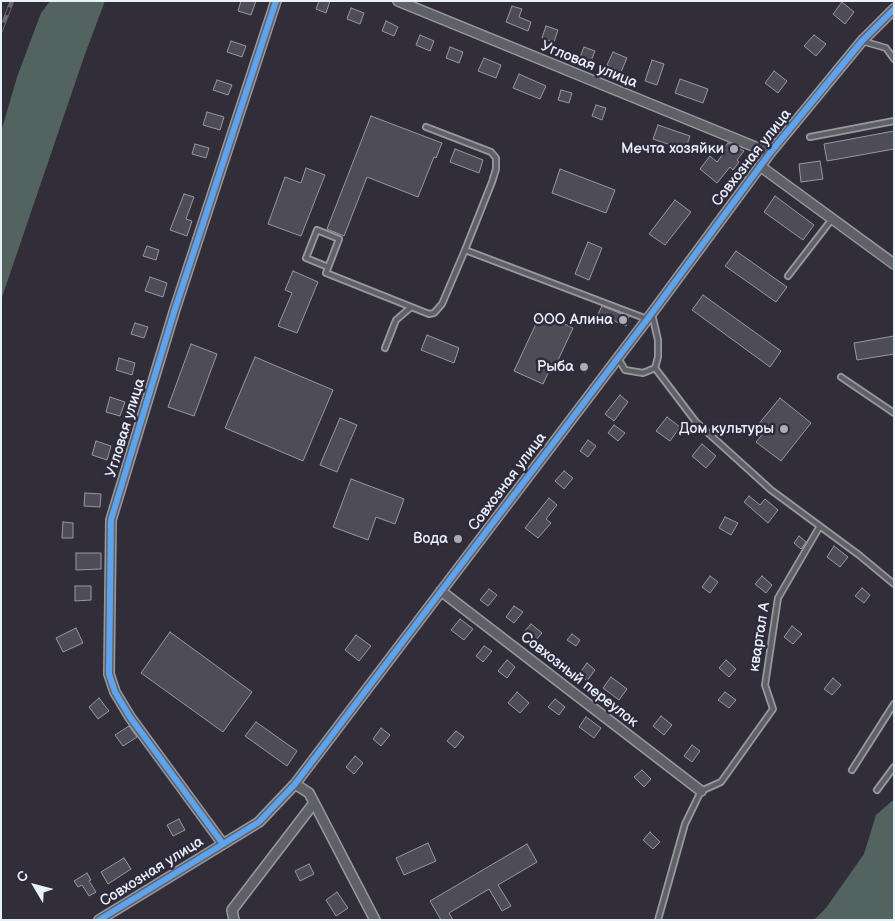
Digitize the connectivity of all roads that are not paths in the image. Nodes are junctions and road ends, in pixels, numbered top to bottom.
1 (276, 1) edge
2 (398, 1) edge
3 (894, 9) edge
4 (862, 41) junction
5 (894, 59) edge
6 (894, 121) edge
7 (426, 127) dead end
8 (810, 137) dead end
9 (770, 153) junction
10 (760, 166) junction
11 (832, 219) junction
12 (465, 250) junction
13 (894, 264) edge
14 (328, 267) junction
15 (788, 276) dead end
16 (410, 308) junction
17 (650, 316) junction
18 (385, 348) dead end
19 (618, 358) junction
20 (655, 368) junction
21 (841, 377) dead end
22 (894, 413) edge
23 (820, 526) junction
24 (894, 584) edge
25 (441, 591) junction
26 (893, 708) edge
27 (894, 767) edge
28 (852, 770) dead end
29 (295, 784) junction
30 (877, 790) dead end
31 (701, 791) junction
32 (314, 803) junction
33 (223, 844) junction
34 (233, 918) edge
35 (98, 920) edge
36 (375, 920) edge
37 (658, 920) edge

1 - 33 street, Угловая улица
2 - 9 street, Угловая улица
3 - 4 street, Совхозная улица
4 - 5 lane
4 - 9 street, Совхозная улица
6 - 8 lane
7 - 12 lane
9 - 10 street, Совхозная улица
10 - 11 street
10 - 17 street, Совхозная улица
11 - 13 street
11 - 15 lane
12 - 16 lane
12 - 17 lane
14 - 14 lane
14 - 16 lane
16 - 18 lane
17 - 19 street, Совхозная улица
17 - 20 lane
19 - 20 lane
19 - 25 street, Совхозная улица
20 - 23 lane
21 - 22 lane
23 - 24 lane
23 - 31 lane, квартал А
25 - 29 street, Совхозная улица
25 - 31 street, Совхозный переулок
26 - 28 lane
27 - 30 lane
29 - 32 street
29 - 33 street, Совхозная улица
31 - 37 lane
32 - 34 street
32 - 36 street
33 - 35 street, Совхозная улица

